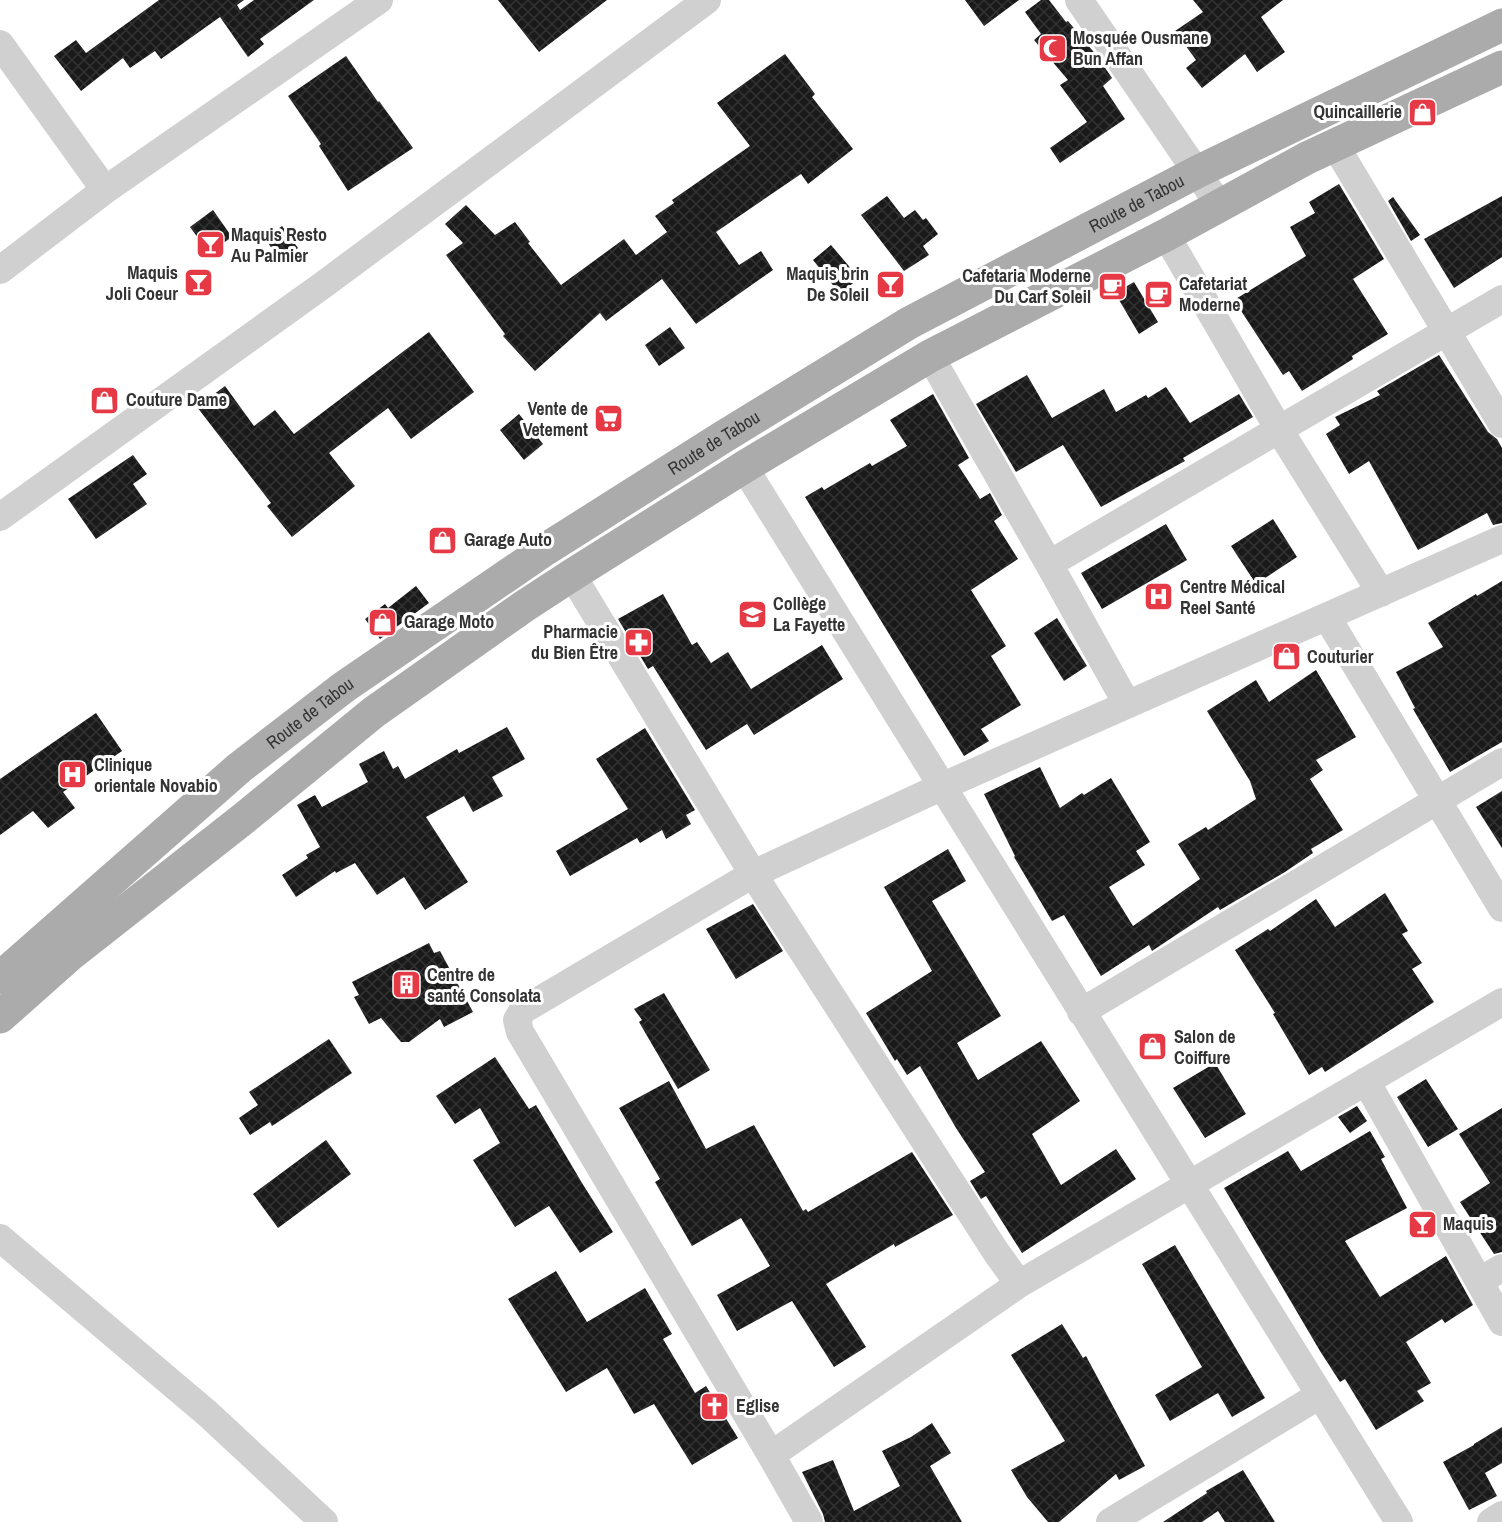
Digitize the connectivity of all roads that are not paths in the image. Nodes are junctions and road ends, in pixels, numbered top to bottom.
1 (379, 0) edge
2 (707, 0) edge
3 (1079, 0) edge
4 (1502, 25) edge
5 (0, 44) edge
6 (1502, 67) edge
7 (1335, 145) junction
8 (1197, 172) junction
9 (105, 190) junction
10 (1220, 206) junction
11 (1166, 235) junction
12 (0, 270) edge
13 (1502, 299) edge
14 (1445, 331) junction
15 (930, 357) junction
16 (1502, 424) edge
17 (1278, 428) junction
18 (744, 467) junction
19 (0, 517) edge
20 (1502, 539) edge
21 (1049, 564) junction
22 (573, 575) junction
23 (1381, 593) junction
24 (1327, 617) junction
25 (1127, 704) junction
26 (1502, 762) edge
27 (943, 786) junction
28 (1438, 800) junction
29 (753, 874) junction
30 (1502, 908) edge
31 (0, 978) edge
32 (1502, 1002) edge
33 (1081, 1012) junction
34 (0, 1017) edge
35 (1366, 1081) junction
36 (1188, 1184) junction
37 (0, 1238) edge
38 (1490, 1274) edge
39 (1019, 1284) junction
40 (1502, 1322) edge
41 (1320, 1395) junction
42 (771, 1455) junction
43 (1502, 1515) edge
44 (324, 1522) edge
45 (809, 1522) edge
46 (1110, 1522) edge
47 (1399, 1522) edge
48 (1491, 1522) edge

1 - 9 street
2 - 19 street
3 - 8 street
4 - 8 main road, Route de Tabou
5 - 9 street
6 - 7 main road, Route de Tabou
7 - 10 main road, Route de Tabou
7 - 14 street
8 - 10 street
8 - 31 main road, Route de Tabou
9 - 12 street
10 - 11 main road, Route de Tabou
11 - 15 main road, Route de Tabou
11 - 17 street
13 - 14 street
14 - 16 street
14 - 17 street
15 - 18 main road, Route de Tabou
15 - 21 street
17 - 21 street
17 - 23 street
18 - 22 main road, Route de Tabou
18 - 27 street
20 - 23 street
21 - 25 street
22 - 29 street
22 - 34 main road, Route de Tabou
23 - 24 street
24 - 25 street
24 - 28 street
25 - 27 street
26 - 28 street
27 - 29 street
27 - 33 street
28 - 30 street
28 - 33 street
29 - 39 street
29 - 42 street
32 - 35 street
33 - 36 street
35 - 36 street
35 - 38 street
36 - 39 street
36 - 41 street
37 - 44 street
38 - 40 street
39 - 42 street
41 - 46 street
41 - 47 street
42 - 45 street
43 - 48 street

